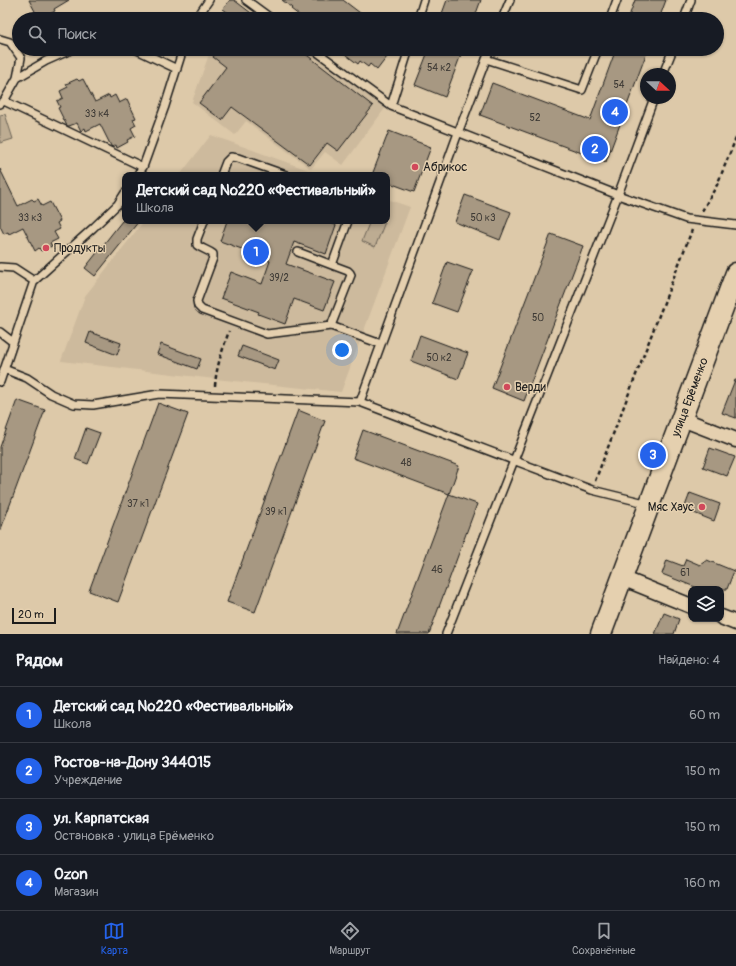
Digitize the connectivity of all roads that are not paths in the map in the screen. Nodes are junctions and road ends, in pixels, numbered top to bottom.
1 (209, 0) edge
2 (246, 0) edge
3 (424, 0) edge
4 (510, 0) edge
5 (617, 0) edge
6 (691, 0) edge
7 (201, 12) edge
8 (262, 12) edge
9 (420, 12) edge
10 (505, 12) edge
11 (613, 12) edge
12 (687, 12) edge
13 (0, 39) edge
14 (12, 45) edge
15 (20, 56) edge
16 (57, 56) edge
17 (150, 56) edge
18 (181, 56) edge
19 (323, 56) edge
20 (407, 56) edge
21 (487, 56) edge
22 (595, 56) edge
23 (670, 56) edge
24 (486, 59) junction
25 (665, 68) edge
26 (177, 69) junction
27 (17, 78) junction
28 (2, 102) edge
29 (652, 104) edge
30 (391, 106) junction
31 (458, 133) junction
32 (143, 167) junction
33 (139, 172) edge
34 (222, 172) edge
35 (278, 172) edge
36 (618, 195) junction
37 (122, 198) edge
38 (203, 224) edge
39 (347, 224) edge
40 (736, 225) edge
41 (298, 252) dead end
42 (332, 265) junction
43 (0, 267) edge
44 (736, 273) edge
45 (34, 281) junction
46 (331, 326) junction
47 (0, 332) edge
48 (14, 342) junction
49 (381, 344) junction
50 (4, 369) junction
51 (0, 382) edge
52 (360, 402) junction
53 (682, 419) junction
54 (736, 440) edge
55 (514, 460) junction
56 (650, 504) junction
57 (622, 578) junction
58 (688, 605) edge
59 (724, 619) edge
60 (736, 624) edge
61 (446, 634) edge
62 (602, 634) edge

1 - 7 lane
2 - 8 lane
3 - 9 lane
4 - 10 lane
5 - 11 lane
6 - 12 lane
13 - 14 lane
15 - 27 lane
16 - 27 lane
17 - 26 lane
18 - 26 lane
19 - 30 lane
20 - 30 lane
21 - 24 lane
22 - 24 lane
23 - 25 lane
24 - 31 lane
26 - 32 lane
27 - 28 lane
28 - 32 lane
29 - 36 lane
30 - 31 lane
31 - 36 lane
31 - 49 lane
32 - 33 lane
34 - 35 lane
36 - 40 lane
36 - 55 lane
37 - 45 lane
38 - 46 lane
39 - 42 lane
41 - 42 lane
42 - 46 lane
43 - 45 lane
44 - 53 main road, улица Ерёменко
45 - 48 lane
46 - 49 lane
47 - 48 lane
48 - 50 lane
49 - 52 lane
50 - 51 lane
50 - 52 lane
52 - 55 lane
53 - 54 street
53 - 56 main road, улица Ерёменко
55 - 56 lane
55 - 61 lane
56 - 57 main road, улица Ерёменко
57 - 58 street
57 - 62 main road, улица Ерёменко
59 - 60 street

